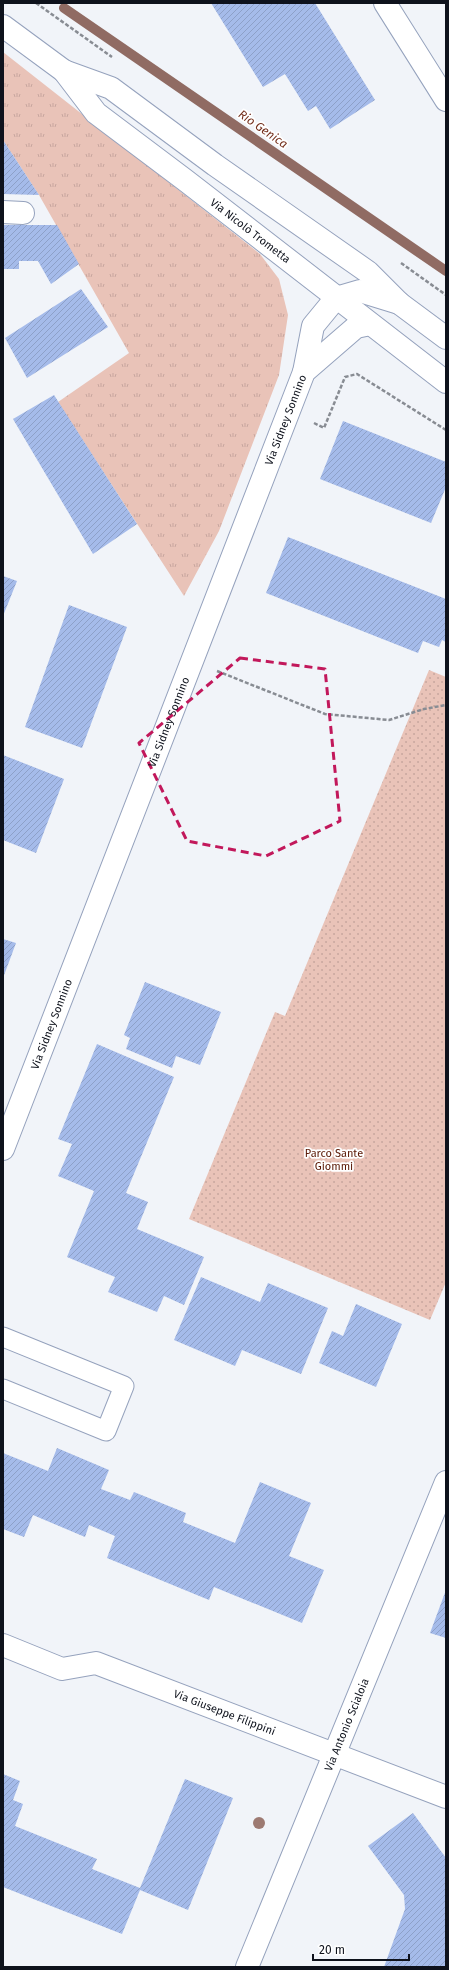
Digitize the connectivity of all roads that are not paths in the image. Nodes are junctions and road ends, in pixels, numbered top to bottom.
1 (385, 3) edge
2 (3, 26) edge
3 (64, 71) junction
4 (446, 100) edge
5 (336, 298) junction
6 (399, 303) junction
7 (370, 324) junction
8 (446, 338) edge
9 (304, 372) junction
10 (446, 382) edge
11 (3, 1149) edge
12 (3, 1338) edge
13 (3, 1389) edge
14 (446, 1482) edge
15 (3, 1645) edge
16 (334, 1754) junction
17 (446, 1797) edge
18 (246, 1967) edge

1 - 4 street
2 - 3 street, Via Nicolò Trometta
3 - 5 street, Via Nicolò Trometta
3 - 6 street, Via Nicolò Trometta
5 - 6 street
5 - 7 street, Via Nicolò Trometta
5 - 9 street
6 - 8 street, Via Nicolò Trometta
7 - 9 street, Via Sidney Sonnino
7 - 10 street, Via Nicolò Trometta
9 - 11 street, Via Sidney Sonnino
12 - 13 lane
14 - 16 street, Via Antonio Scialoia
15 - 16 street, Via Giuseppe Filippini
16 - 17 street, Via Giuseppe Filippini
16 - 18 street, Via Antonio Scialoia

